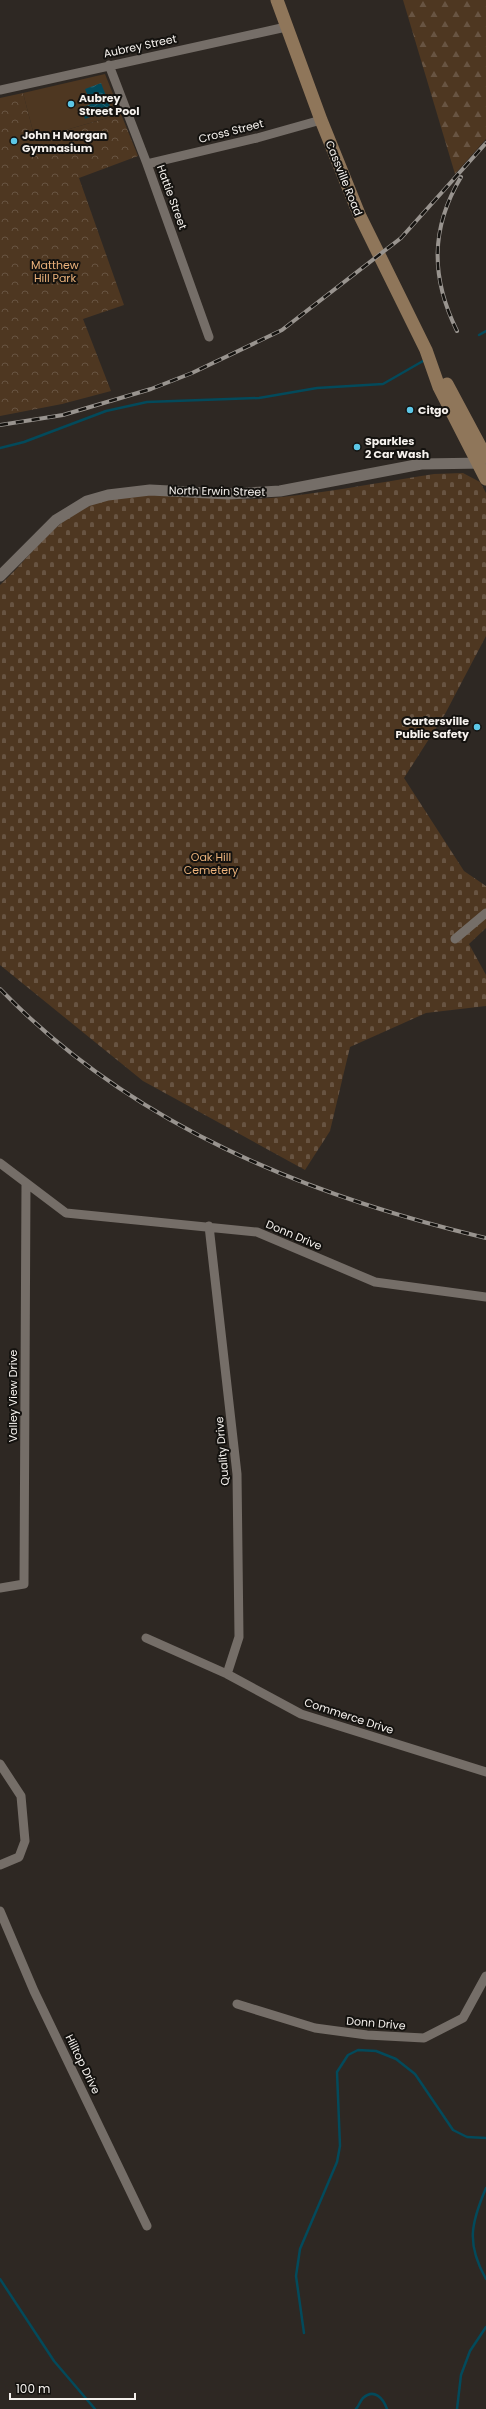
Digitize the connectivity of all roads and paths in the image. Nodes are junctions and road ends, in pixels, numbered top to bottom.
1 (277, 0) edge
2 (286, 26) junction
3 (109, 65) junction
4 (0, 90) edge
5 (321, 120) junction
6 (147, 164) junction
7 (209, 337) dead end
8 (483, 461) edge
9 (486, 479) edge
10 (0, 576) edge
11 (486, 913) edge
12 (455, 939) dead end
13 (0, 1163) edge
14 (26, 1183) junction
15 (209, 1226) junction
16 (486, 1297) edge
17 (0, 1588) edge
18 (146, 1638) dead end
19 (226, 1674) junction
20 (0, 1764) edge
21 (486, 1772) edge
22 (0, 1865) edge
23 (0, 1911) edge
24 (486, 1976) edge
25 (237, 2004) dead end
26 (147, 2226) dead end

1 - 2 main road, Cassville Road
2 - 3 street, Aubrey Street
2 - 5 main road, Cassville Road
3 - 4 street, Aubrey Street
3 - 6 street, Hattie Street
5 - 6 street, Cross Street
5 - 8 main road, Cassville Road
6 - 7 street, Hattie Street
8 - 9 main road, Cassville Road
8 - 10 street, North Erwin Street
11 - 12 street
13 - 14 street, Donn Drive
14 - 15 street, Donn Drive
14 - 17 street, Valley View Drive
15 - 16 street, Donn Drive
15 - 19 street, Quality Drive
18 - 19 street, Commerce Drive
19 - 21 street, Commerce Drive
20 - 22 street
23 - 26 street, Hilltop Drive
24 - 25 street, Donn Drive

